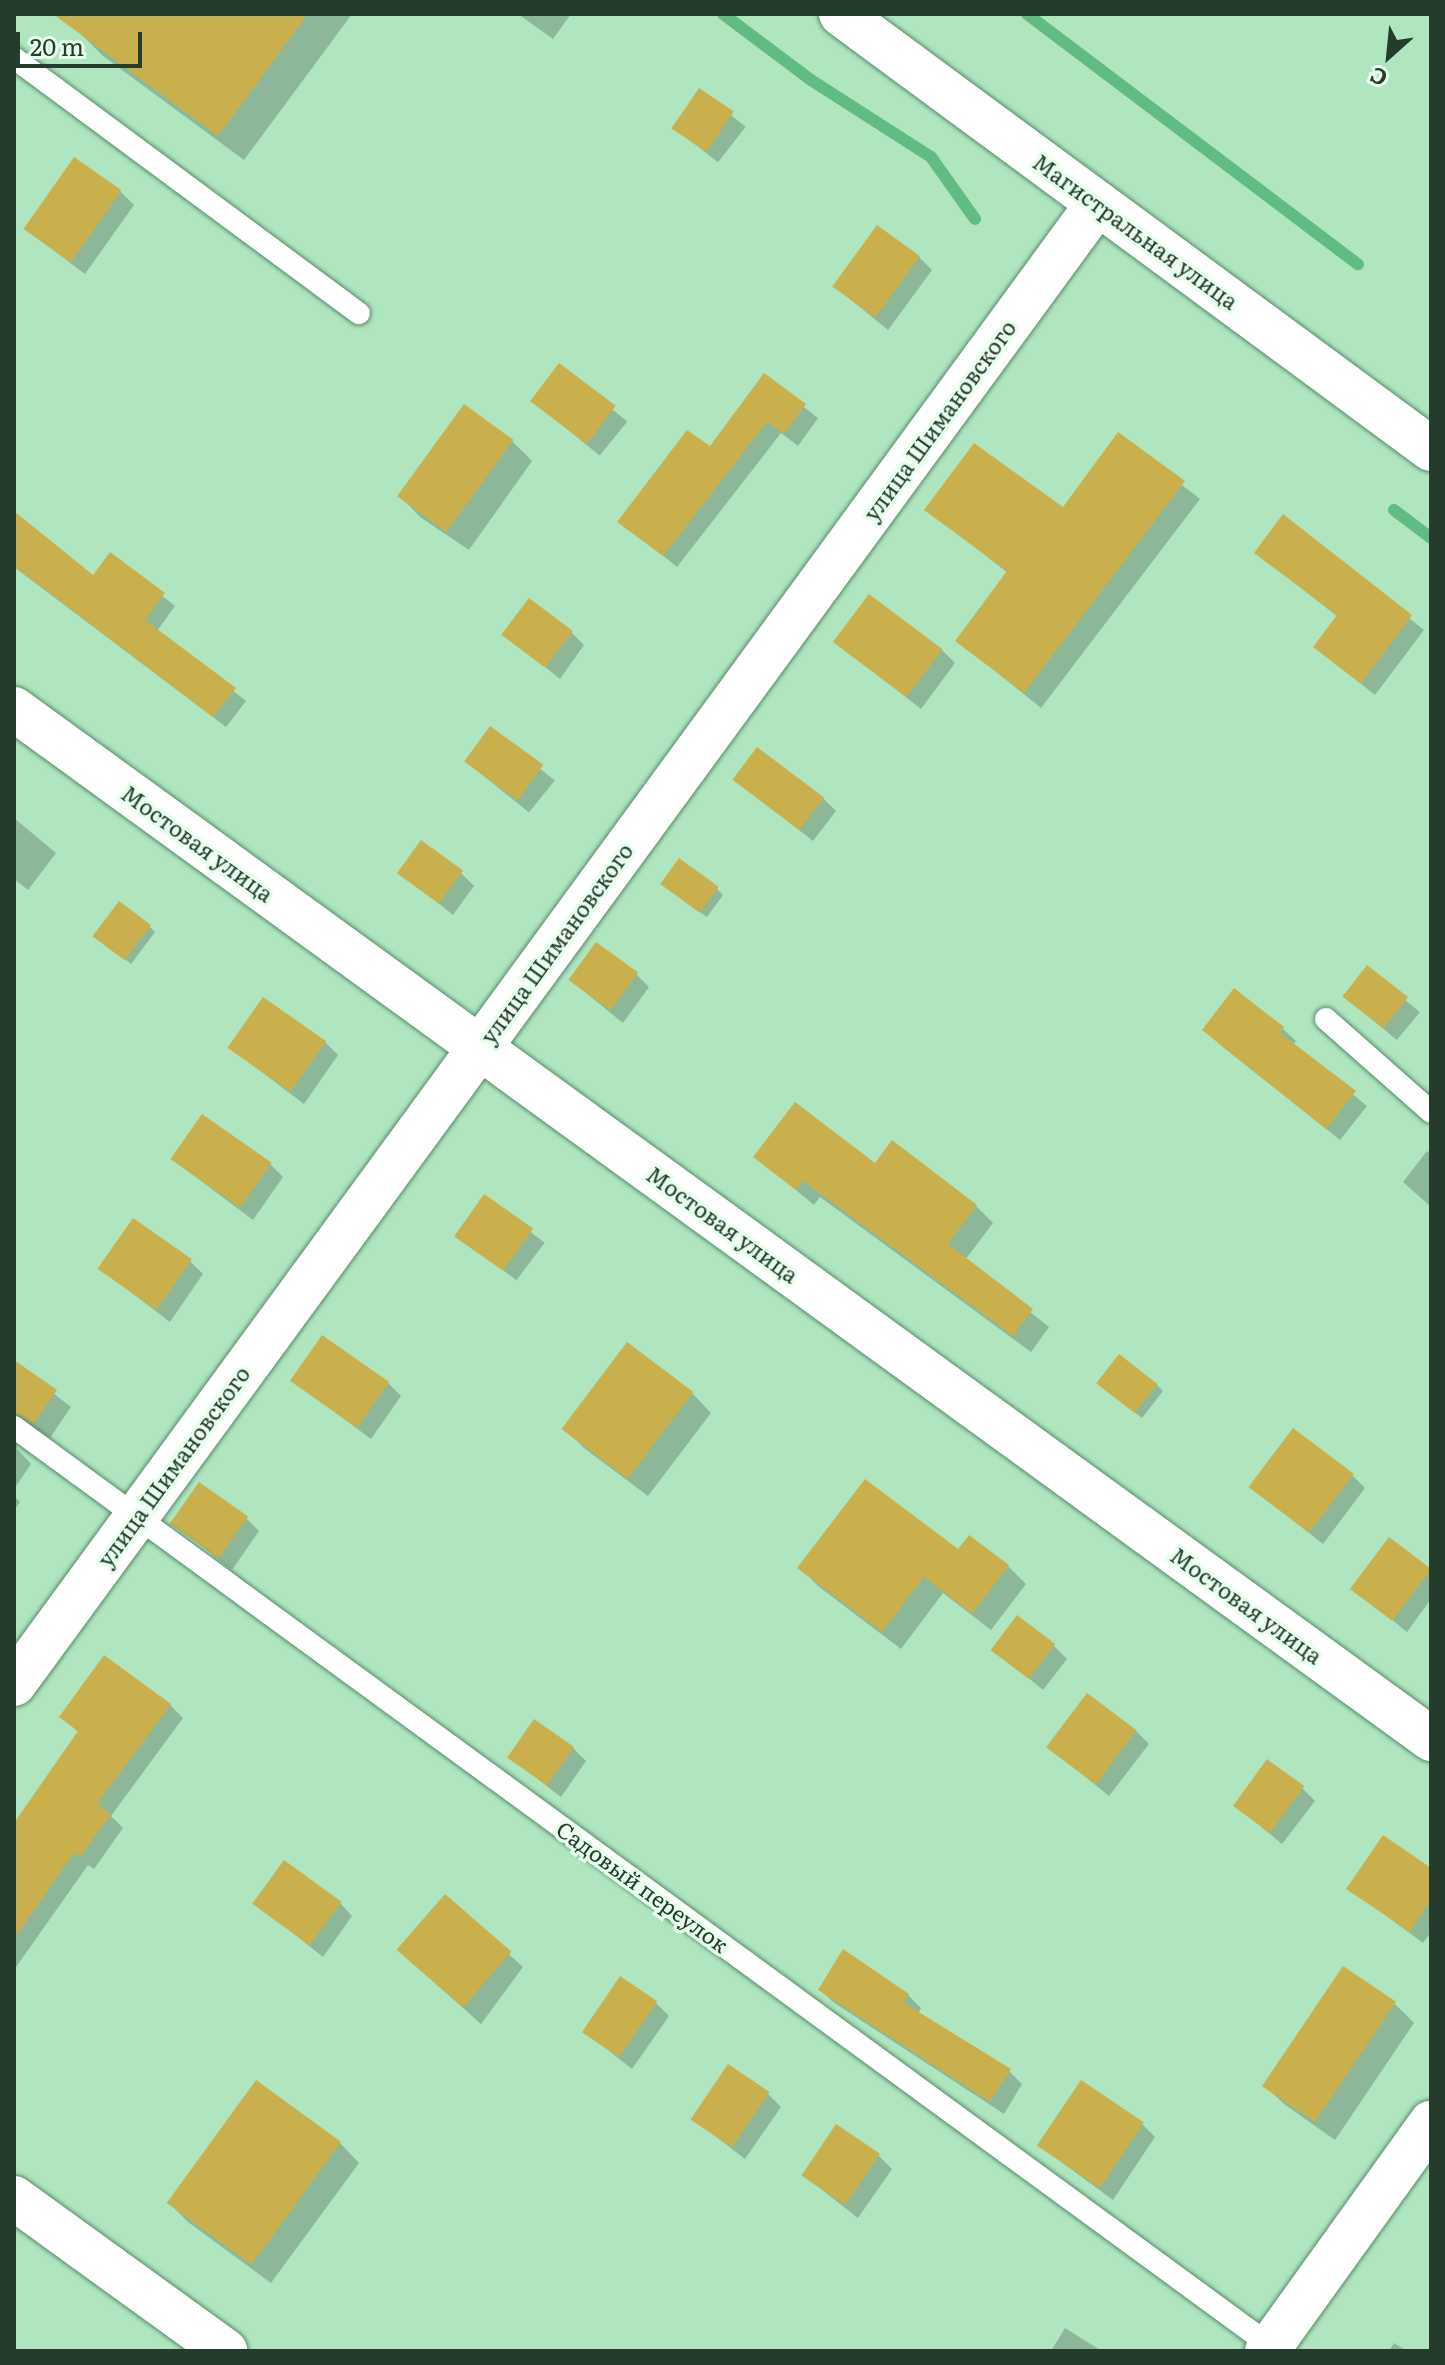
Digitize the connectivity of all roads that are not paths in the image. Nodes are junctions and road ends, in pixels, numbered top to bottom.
1 (841, 14) edge
2 (14, 58) edge
3 (1098, 203) junction
4 (359, 313) dead end
5 (1431, 449) edge
6 (14, 709) edge
7 (1326, 1019) dead end
8 (480, 1047) junction
9 (1431, 1112) edge
10 (14, 1427) edge
11 (137, 1516) junction
12 (14, 1684) edge
13 (1431, 1739) edge
14 (1431, 2123) edge
15 (14, 2198) edge
16 (1269, 2348) edge
17 (225, 2351) edge

1 - 3 street, Магистральная улица
2 - 4 lane
3 - 5 street, Магистральная улица
3 - 8 street, улица Шимановского
6 - 8 street, Мостовая улица
7 - 9 lane
8 - 11 street, улица Шимановского
8 - 13 street, Мостовая улица
10 - 11 lane, Садовый переулок
11 - 12 street, улица Шимановского
11 - 16 lane, Садовый переулок
14 - 16 street
15 - 17 street

